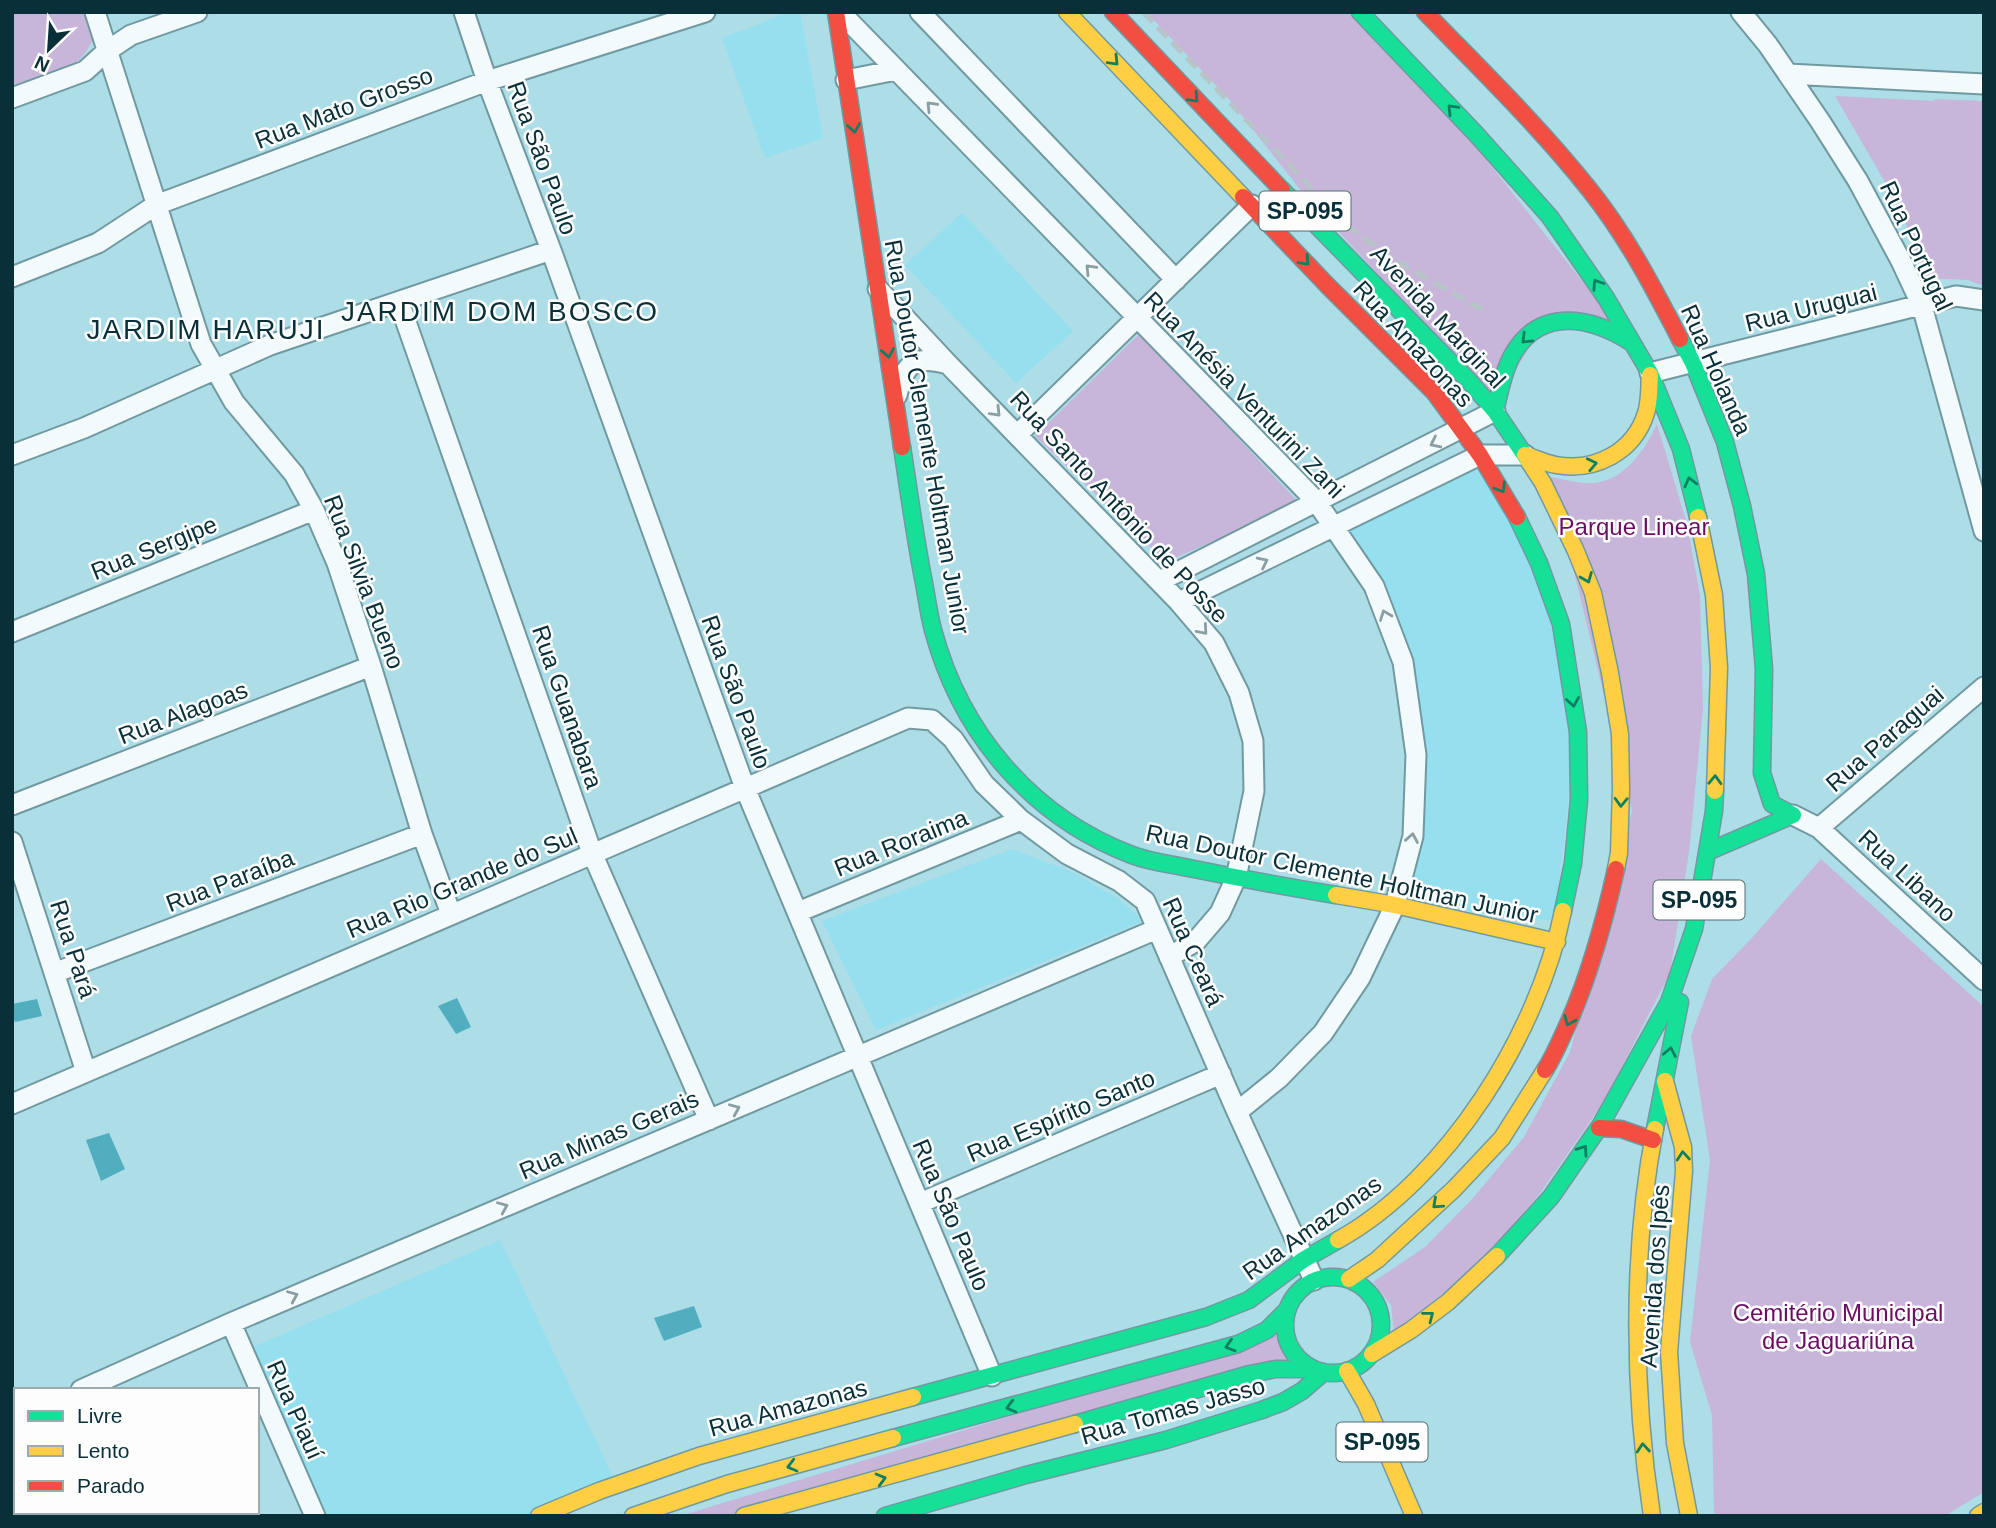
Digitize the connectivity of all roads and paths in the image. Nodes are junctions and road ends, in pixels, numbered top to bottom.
1 (95, 12) edge
2 (197, 12) edge
3 (464, 12) edge
4 (705, 12) edge
5 (838, 12) edge
6 (920, 12) edge
7 (1067, 12) edge
8 (1113, 12) edge
9 (1360, 12) edge
10 (1425, 12) edge
11 (1741, 12) edge
12 (107, 51) junction
13 (896, 70) junction
14 (1788, 74) junction
15 (846, 80) junction
16 (487, 81) junction
17 (1984, 84) edge
18 (12, 98) edge
19 (156, 205) junction
20 (1252, 205) junction
21 (551, 250) junction
22 (12, 276) edge
23 (1176, 280) junction
24 (878, 289) junction
25 (1984, 300) edge
26 (399, 302) junction
27 (1922, 306) junction
28 (1137, 318) junction
29 (1632, 343) junction
30 (948, 363) junction
31 (1693, 363) junction
32 (216, 370) junction
33 (1650, 373) junction
34 (895, 401) junction
35 (1495, 411) junction
36 (1461, 429) junction
37 (1017, 435) junction
38 (12, 455) edge
39 (1480, 455) junction
40 (1525, 455) junction
41 (1316, 501) junction
42 (314, 510) junction
43 (1334, 527) junction
44 (1984, 531) edge
45 (1160, 581) junction
46 (1179, 603) junction
47 (12, 632) edge
48 (371, 666) junction
49 (1984, 687) edge
50 (932, 720) joint
51 (745, 788) junction
52 (12, 805) edge
53 (1714, 811) junction
54 (1793, 816) junction
55 (1021, 820) junction
56 (1732, 820) dead end
57 (1819, 828) junction
58 (422, 834) junction
59 (12, 842) edge
60 (1707, 852) junction
61 (592, 853) junction
62 (1236, 877) junction
63 (1395, 905) junction
64 (799, 912) junction
65 (452, 914) junction
66 (1157, 929) junction
67 (1694, 929) junction
68 (1557, 942) junction
69 (1169, 957) junction
70 (54, 973) junction
71 (1984, 981) edge
72 (859, 1056) junction
73 (86, 1072) junction
74 (1221, 1074) junction
75 (1665, 1082) junction
76 (12, 1104) edge
77 (1237, 1112) junction
78 (709, 1120) junction
79 (1598, 1128) junction
80 (1653, 1140) junction
81 (920, 1203) junction
82 (1304, 1260) junction
83 (1349, 1279) junction
84 (1314, 1280) junction
85 (1287, 1310) junction
86 (231, 1323) junction
87 (1372, 1354) junction
88 (1319, 1370) junction
89 (1347, 1371) junction
90 (992, 1376) junction
91 (85, 1388) edge
92 (1984, 1512) edge
93 (315, 1516) edge
94 (539, 1516) edge
95 (633, 1516) edge
96 (744, 1516) edge
97 (885, 1516) edge
98 (1414, 1516) edge
99 (1653, 1516) edge
100 (1689, 1516) edge
101 (1978, 1516) edge

1 - 12 street, Rua Silvia Bueno
2 - 12 street
3 - 16 street, Rua São Paulo
4 - 16 street, Rua Mato Grosso
5 - 13 street, Rua Anésia Venturini Zani
5 - 15 main road, Rua Doutor Clemente Holtman Junior
6 - 23 street, Rua Anésia Venturini Zani
7 -> 20 main road, Rua Amazonas
8 -> 35 main road, Avenida Marginal / SP-095
29 -> 9 main road, SP-095
10 - 31 main road, Rua Holanda
11 - 14 street, Rua Portugal
12 - 18 street
12 - 19 street, Rua Silvia Bueno
13 - 15 street
28 -> 13 street, Rua Anésia Venturini Zani
14 - 17 street
14 - 27 street, Rua Portugal
15 -> 24 main road, Rua Doutor Clemente Holtman Junior
16 - 19 street, Rua Mato Grosso
16 - 21 street, Rua São Paulo
19 - 22 street, Rua Mato Grosso
19 - 32 street, Rua Silvia Bueno
20 - 23 street
20 -> 36 main road, Rua Amazonas
21 - 26 street
21 - 51 street, Rua São Paulo
23 - 28 street
24 - 30 street, Rua Santo Antônio de Posse
24 -> 34 main road, Rua Doutor Clemente Holtman Junior
25 - 27 street, Rua Uruguai
26 - 32 street
26 - 61 street, Rua Guanabara
27 - 31 street, Rua Uruguai
27 - 44 street, Rua Portugal
28 - 37 street
28 - 41 street, Rua Anésia Venturini Zani
29 - 33 main road, SP-095
29 -> 35 main road
30 - 34 street
30 -> 37 street, Rua Santo Antônio de Posse
31 - 33 street, Rua Uruguai
31 - 54 main road, Rua Holanda
32 - 38 street
32 - 42 street, Rua Silvia Bueno
40 -> 33 main road
53 -> 33 main road, SP-095
34 - 62 main road, Rua Doutor Clemente Holtman Junior
35 - 36 street
35 - 40 main road, SP-095
36 - 39 main road, Rua Amazonas
36 -> 41 street
37 - 45 street, Rua Santo Antônio de Posse
39 - 40 street
39 - 43 street
39 -> 68 main road, Rua Amazonas
40 -> 83 main road, SP-095
41 - 43 street, Rua Anésia Venturini Zani
41 - 45 street
42 - 47 street, Rua Sergipe
42 - 48 street, Rua Silvia Bueno
46 -> 43 street
63 -> 43 street, Rua Anésia Venturini Zani
45 - 46 street, Rua Santo Antônio de Posse
46 -> 62 street, Rua Santo Antônio de Posse
48 - 52 street, Rua Alagoas
48 - 58 street, Rua Silvia Bueno
49 - 57 street, Rua Paraguai
50 - 51 street, Rua Rio Grande do Sul
50 - 55 street, Rua Ceará
51 - 61 street, Rua Rio Grande do Sul
51 - 64 street, Rua São Paulo
53 - 56 main road
53 - 60 main road, SP-095
54 - 57 street, Rua Libano
54 - 60 main road
55 - 64 street, Rua Roraima
55 - 66 street, Rua Ceará
57 - 71 street, Rua Libano
58 - 65 street, Rua Silvia Bueno
58 - 70 street, Rua Paraíba
59 - 70 street, Rua Pará
60 - 67 main road, SP-095
61 - 65 street, Rua Rio Grande do Sul
61 - 78 street, Rua Guanabara
62 - 63 main road, Rua Doutor Clemente Holtman Junior
62 - 69 street, Rua Santo Antônio de Posse
63 - 68 main road, Rua Doutor Clemente Holtman Junior
63 - 77 street, Rua Anésia Venturini Zani
64 - 72 street, Rua São Paulo
65 - 73 street, Rua Rio Grande do Sul
66 - 69 street, Rua Ceará
66 - 72 street, Rua Minas Gerais
75 -> 67 main road, SP-095
67 - 79 main road, SP-095
68 - 82 main road, Rua Amazonas
69 - 74 street, Rua Ceará
70 - 73 street, Rua Pará
78 -> 72 street, Rua Minas Gerais
72 - 81 street, Rua São Paulo
73 - 76 street, Rua Rio Grande do Sul
74 - 77 street, Rua Ceará
74 - 81 street, Rua Espírito Santo
75 - 80 main road, SP-095
100 -> 75 main road, Avenida dos Ipês
77 - 82 street, Rua Ceará
86 -> 78 street, Rua Minas Gerais
79 - 80 main road
87 -> 79 main road, SP-095
99 -> 80 main road, SP-095
81 - 90 street, Rua São Paulo
82 - 84 street, Rua Ceará
82 - 90 main road, Rua Amazonas
83 - 84 main road
83 - 87 main road
84 - 85 main road
85 - 88 main road
85 -> 95 main road
86 - 91 street, Rua Minas Gerais
86 - 93 street, Rua Piauí
87 - 89 main road, SP-095
88 - 89 main road
96 -> 88 main road
88 - 97 main road, Rua Tomas Jasso
89 - 98 main road, SP-095
90 - 94 main road, Rua Amazonas
92 - 101 main road

